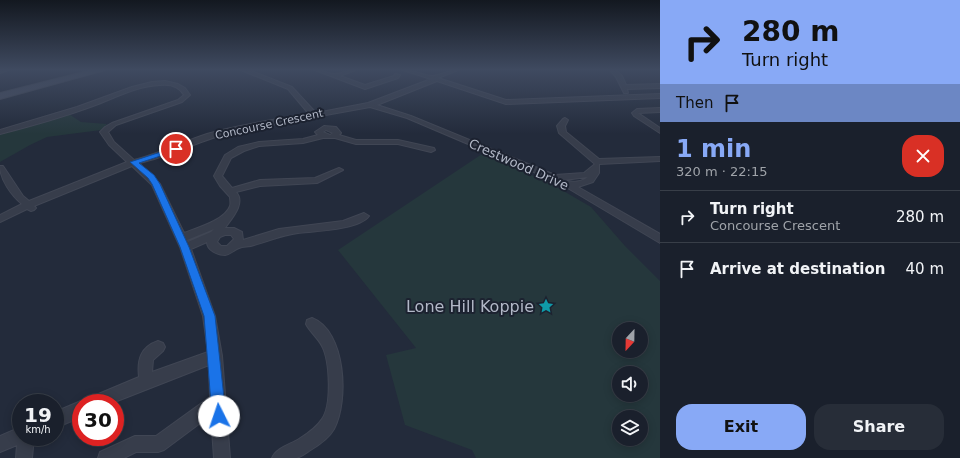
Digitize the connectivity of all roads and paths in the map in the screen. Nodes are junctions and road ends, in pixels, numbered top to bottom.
1 (16, 91) edge
2 (132, 91) edge
3 (184, 91) edge
4 (293, 91) edge
5 (404, 91) edge
6 (473, 91) edge
7 (625, 91) edge
8 (2, 95) edge
9 (660, 96) edge
10 (628, 98) junction
11 (370, 105) junction
12 (660, 110) edge
13 (313, 114) junction
14 (565, 120) dead end
15 (660, 131) edge
16 (0, 132) edge
17 (323, 136) junction
18 (335, 136) junction
19 (431, 150) dead end
20 (660, 159) edge
21 (136, 164) junction
22 (596, 164) junction
23 (0, 168) edge
24 (339, 170) dead end
25 (554, 178) junction
26 (569, 186) junction
27 (231, 191) junction
28 (30, 207) junction
29 (364, 216) dead end
30 (226, 218) junction
31 (0, 219) edge
32 (0, 224) edge
33 (215, 235) junction
34 (660, 239) edge
35 (183, 243) junction
36 (238, 244) junction
37 (312, 324) dead end
38 (158, 347) dead end
39 (215, 356) junction
40 (146, 381) junction
41 (115, 394) edge
42 (218, 401) junction
43 (12, 439) edge
44 (0, 444) edge
45 (25, 446) edge
46 (24, 458) edge
47 (106, 458) edge
48 (222, 458) edge
49 (280, 458) edge

1 - 8 main road
2 - 16 street
3 - 21 street
4 - 13 street
5 - 11 street
6 - 10 street
7 - 10 street
9 - 10 street
11 - 13 street, Concourse Crescent
11 - 25 street, Crestwood Drive
12 - 15 street
13 - 21 street, Concourse Crescent
14 - 22 street
17 - 18 street
17 - 18 street
17 - 27 street
18 - 19 street
20 - 22 street
21 - 28 street, Concourse Crescent
21 - 35 street
22 - 25 street
22 - 26 street
23 - 28 street
24 - 27 street
25 - 26 street, Crestwood Drive
26 - 34 street, Crestwood Drive
27 - 30 street
28 - 31 street, Concourse Crescent
28 - 32 street, Concourse Crescent
29 - 36 street
30 - 33 street
30 - 35 street
33 - 35 street
33 - 36 street
33 - 36 street
35 - 39 street
37 - 49 street
38 - 40 street
39 - 40 street
39 - 42 street
40 - 41 street
42 - 47 street
42 - 48 street
43 - 44 street
45 - 46 street

